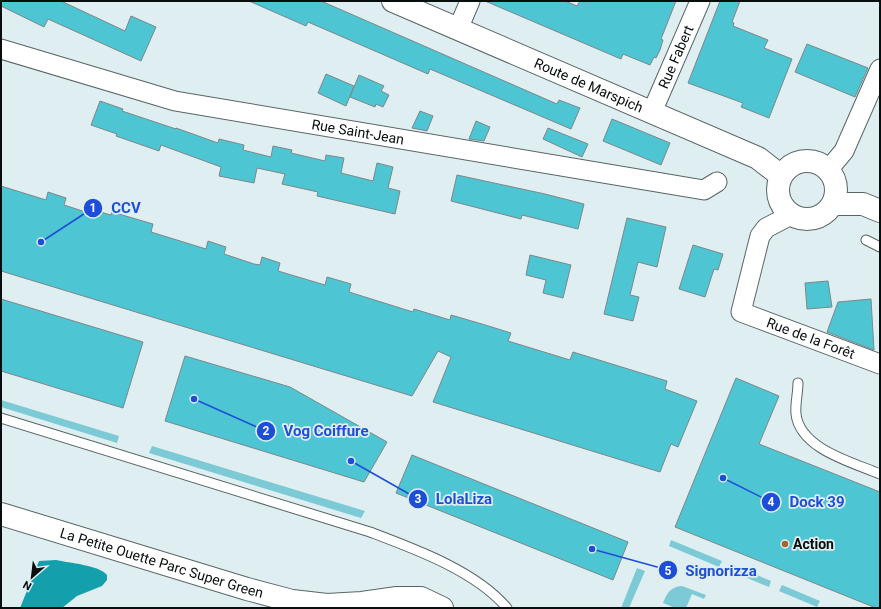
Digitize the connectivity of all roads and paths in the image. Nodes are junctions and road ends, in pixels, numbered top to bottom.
1 (393, 1) edge
2 (470, 1) edge
3 (700, 1) edge
4 (458, 29) junction
5 (1, 49) edge
6 (880, 69) edge
7 (652, 112) junction
8 (828, 170) junction
9 (781, 176) junction
10 (717, 182) dead end
11 (833, 204) junction
12 (880, 211) edge
13 (791, 215) junction
14 (866, 240) dead end
15 (880, 247) edge
16 (880, 364) edge
17 (798, 383) dead end
18 (1, 418) edge
19 (880, 474) edge
20 (1, 514) edge
21 (442, 608) edge
22 (507, 608) edge

1 - 4 main road, Route de Marspich
2 - 4 street
3 - 7 street, Rue Fabert
4 - 7 main road, Route de Marspich
5 - 10 street, Rue Saint-Jean
6 - 8 street
7 - 9 main road, Route de Marspich
8 - 9 main road
8 - 11 main road
9 - 13 main road
11 - 12 main road
11 - 13 main road
13 - 16 street, Rue de la Forêt
14 - 15 lane
17 - 19 lane
18 - 22 lane
20 - 21 main road, La Petite Ouette Parc Super Green

